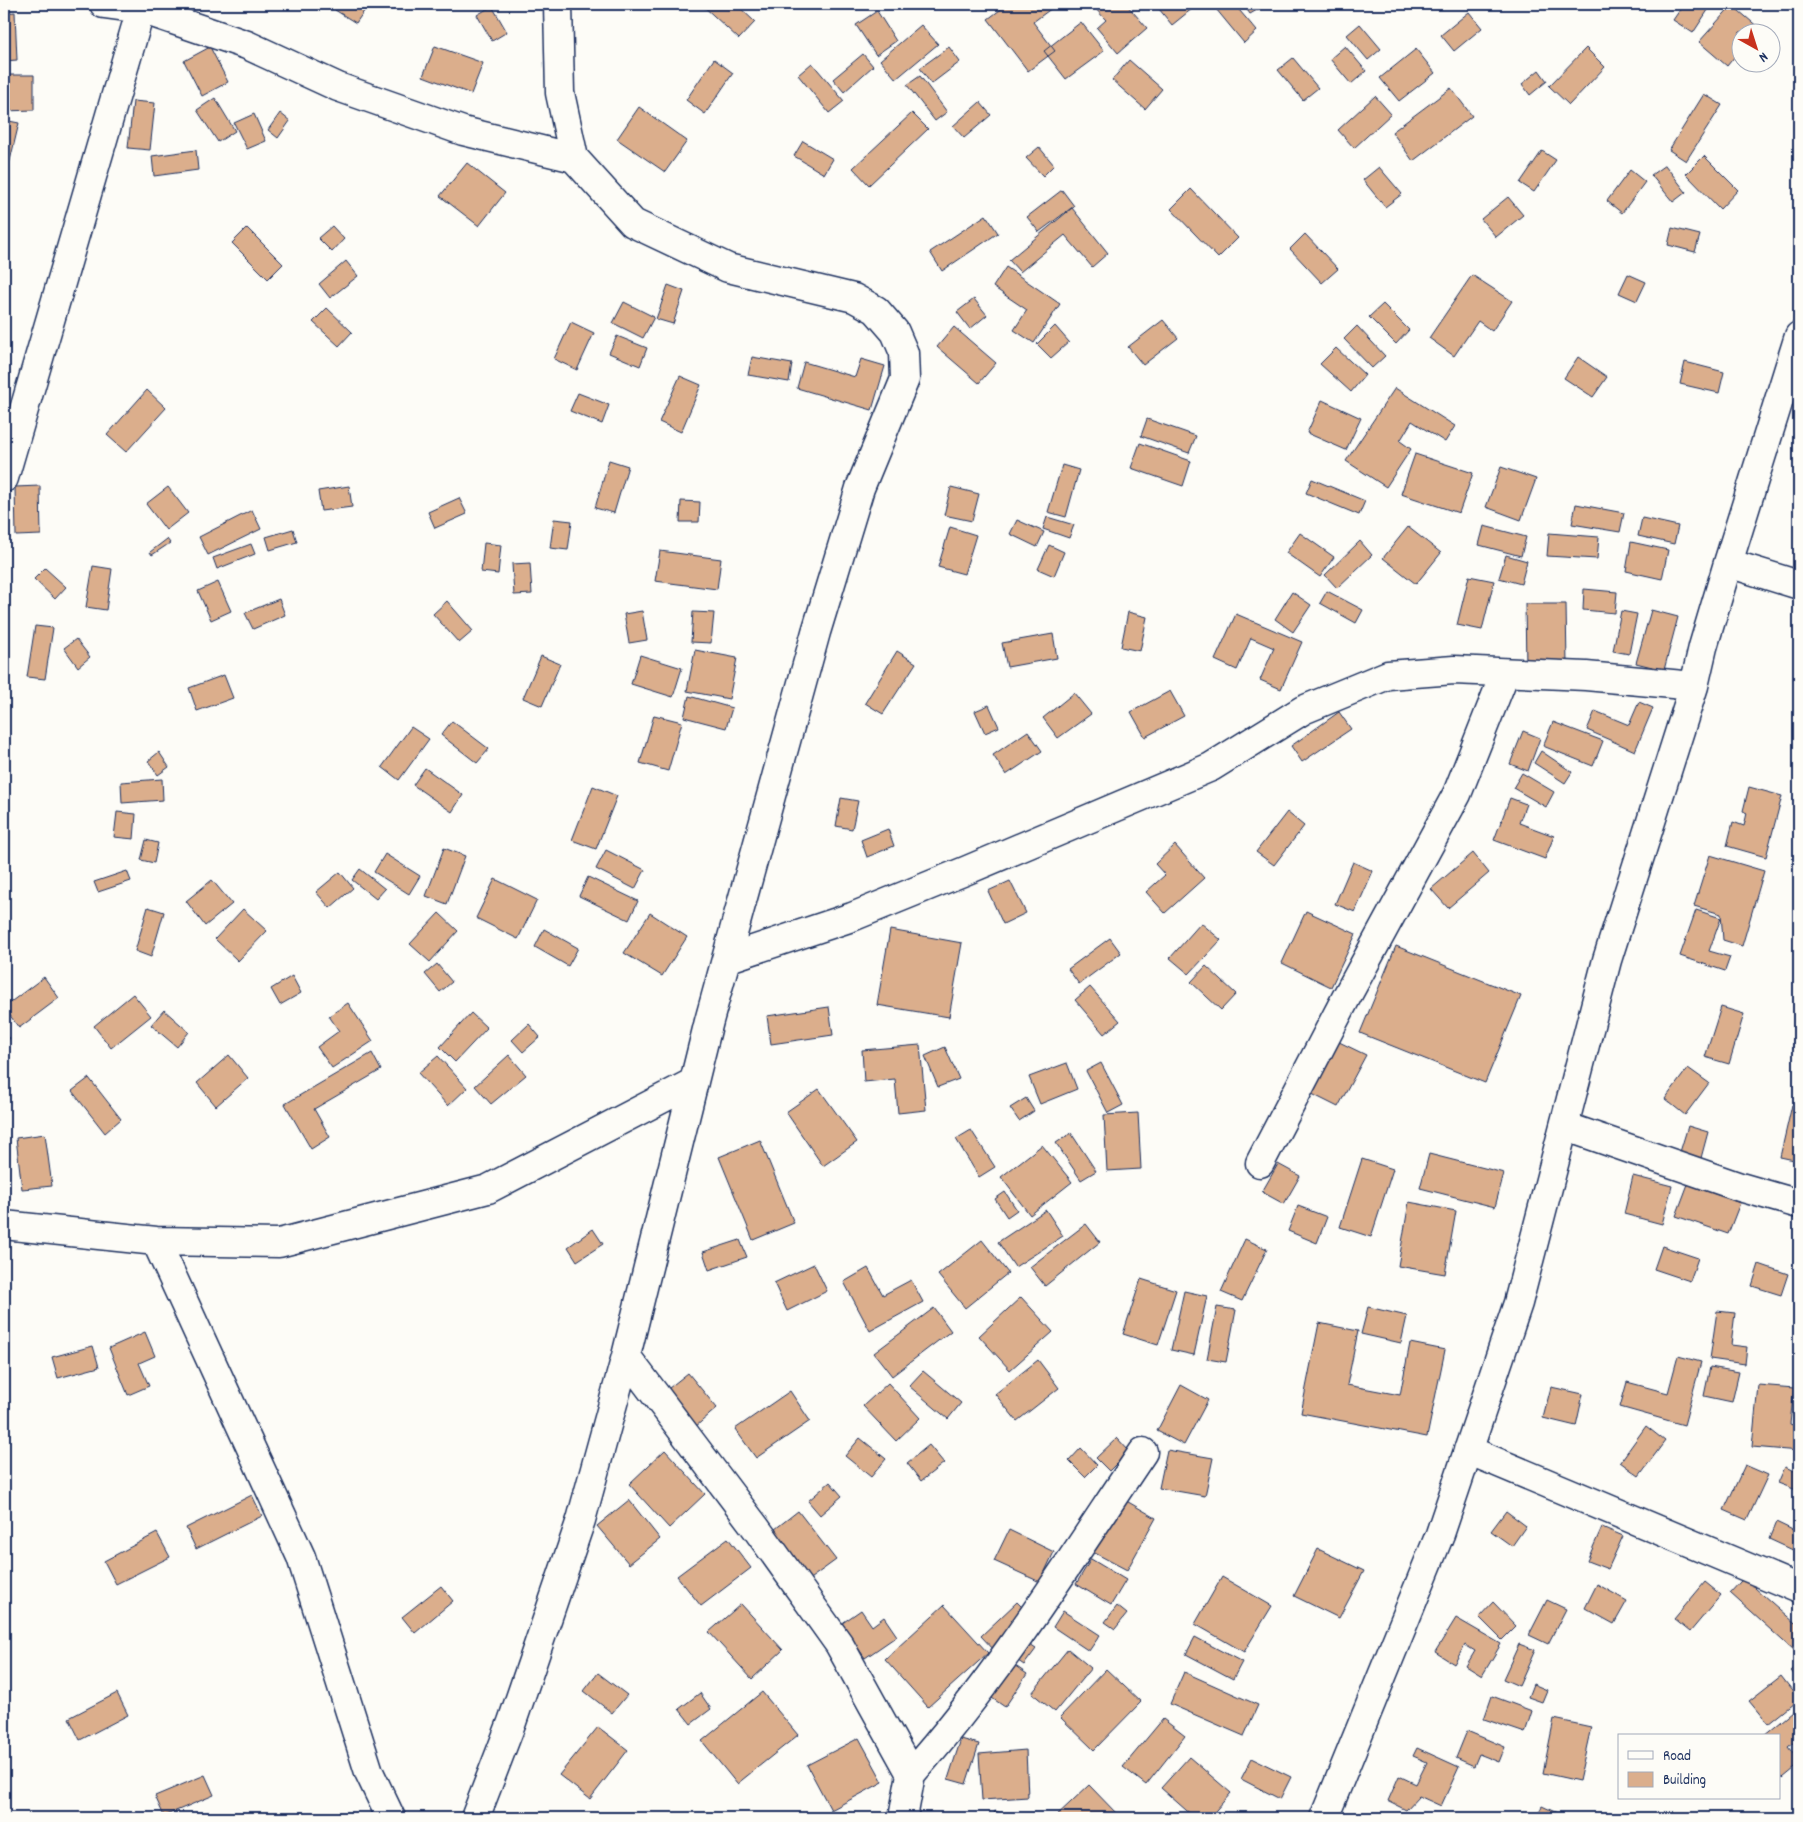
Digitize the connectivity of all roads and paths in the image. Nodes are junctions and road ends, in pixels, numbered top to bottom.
1 (104, 4) edge
2 (558, 4) edge
3 (141, 9) junction
4 (574, 158) junction
5 (1799, 336) edge
6 (4, 478) edge
7 (1728, 562) junction
8 (1799, 585) edge
9 (1505, 673) junction
10 (1694, 686) junction
11 (726, 959) junction
12 (694, 1082) junction
13 (1564, 1126) junction
14 (1260, 1163) dead end
15 (1799, 1204) edge
16 (4, 1225) edge
17 (156, 1242) junction
18 (626, 1356) junction
19 (1468, 1450) junction
20 (1142, 1452) dead end
21 (1799, 1589) edge
22 (910, 1774) junction
23 (391, 1818) edge
24 (475, 1818) edge
25 (903, 1818) edge
26 (1324, 1818) edge

1 - 3 street
2 - 4 street
3 - 4 street
3 - 6 street
4 - 11 street
5 - 7 street
7 - 8 street
7 - 10 street
9 - 10 street
9 - 11 street
9 - 14 street
10 - 13 street
11 - 12 street
12 - 17 street
12 - 18 street
13 - 15 street
13 - 19 street
16 - 17 street
17 - 23 street
18 - 22 street
18 - 24 street
19 - 21 street
19 - 26 street
20 - 22 street
22 - 25 street

